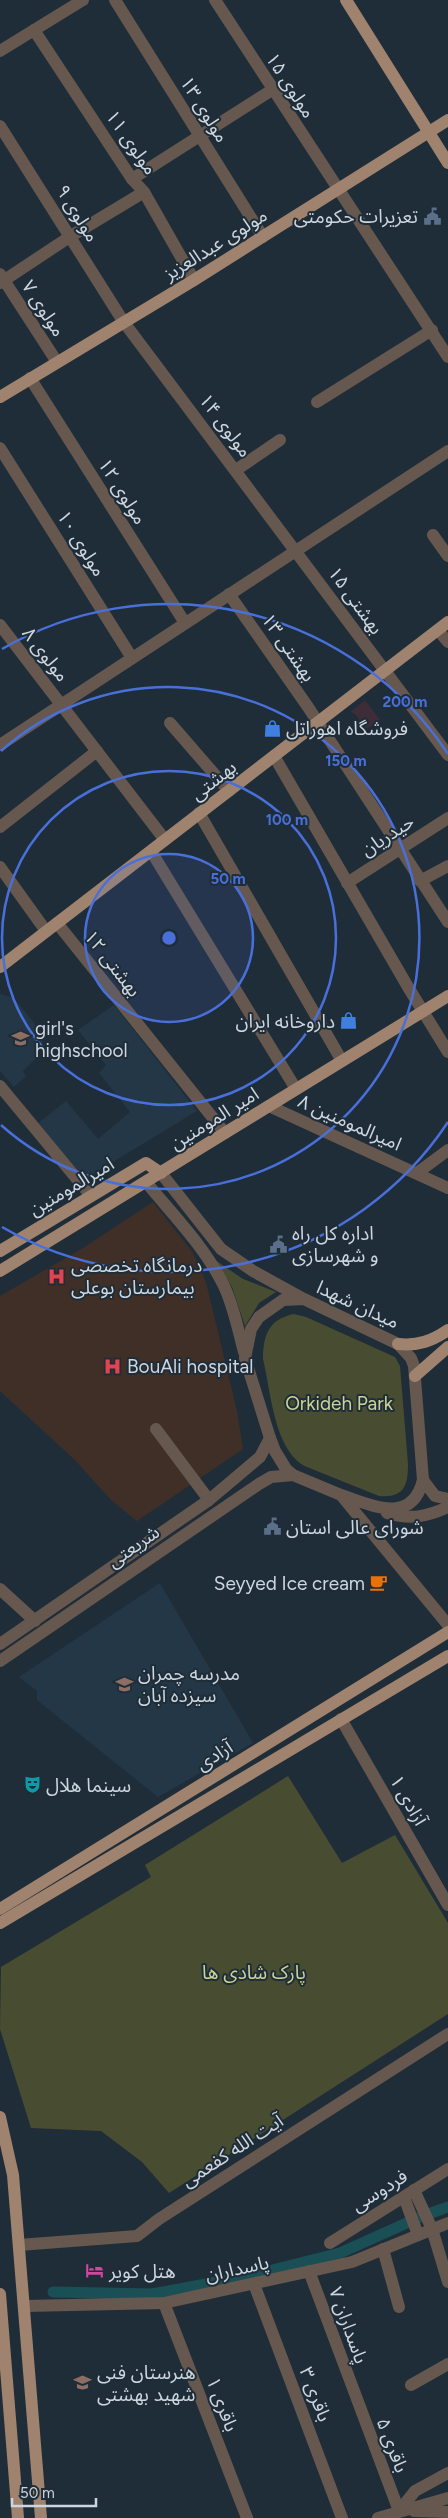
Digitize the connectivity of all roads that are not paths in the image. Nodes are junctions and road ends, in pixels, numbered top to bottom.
1 (83, 0) edge
2 (115, 0) edge
3 (214, 0) edge
4 (346, 0) edge
5 (34, 30) junction
6 (0, 51) edge
7 (272, 90) junction
8 (448, 120) edge
9 (0, 126) edge
10 (429, 133) junction
11 (200, 136) junction
12 (448, 163) edge
13 (132, 179) junction
14 (338, 189) junction
15 (144, 192) junction
16 (70, 236) junction
17 (263, 237) junction
18 (1, 279) edge
19 (194, 280) junction
20 (123, 321) junction
21 (432, 330) junction
22 (448, 357) edge
23 (57, 362) junction
24 (30, 378) junction
25 (0, 397) edge
26 (317, 402) dead end
27 (280, 440) dead end
28 (0, 448) edge
29 (448, 451) edge
30 (236, 470) junction
31 (433, 535) dead end
32 (298, 551) junction
33 (448, 556) edge
34 (229, 594) junction
35 (185, 623) junction
36 (0, 625) edge
37 (443, 626) edge
38 (448, 642) edge
39 (132, 658) junction
40 (384, 671) junction
41 (62, 706) junction
42 (318, 722) junction
43 (170, 723) dead end
44 (0, 745) edge
45 (96, 751) junction
46 (448, 755) edge
47 (274, 756) junction
48 (228, 791) junction
49 (199, 814) junction
50 (448, 818) edge
51 (0, 827) edge
52 (165, 840) junction
53 (400, 849) junction
54 (151, 851) junction
55 (448, 866) edge
56 (0, 868) edge
57 (420, 881) junction
58 (347, 883) junction
59 (448, 922) edge
60 (51, 927) junction
61 (0, 967) edge
62 (448, 996) edge
63 (422, 1012) junction
64 (448, 1052) edge
65 (342, 1061) junction
66 (0, 1086) edge
67 (296, 1089) junction
68 (269, 1106) junction
69 (225, 1133) junction
70 (448, 1150) edge
71 (160, 1172) junction
72 (417, 1173) junction
73 (146, 1182) junction
74 (448, 1188) edge
75 (91, 1196) junction
76 (0, 1251) edge
77 (0, 1271) edge
78 (304, 1299) junction
79 (443, 1333) edge
80 (398, 1344) junction
81 (448, 1347) edge
82 (246, 1358) junction
83 (414, 1376) junction
84 (156, 1429) dead end
85 (270, 1438) junction
86 (293, 1475) junction
87 (423, 1480) junction
88 (341, 1495) junction
89 (448, 1499) edge
90 (209, 1500) junction
91 (374, 1506) junction
92 (448, 1507) edge
93 (0, 1589) edge
94 (35, 1621) junction
95 (448, 1625) edge
96 (448, 1632) edge
97 (0, 1644) edge
98 (448, 1656) edge
99 (0, 1661) edge
100 (341, 1720) junction
101 (446, 1902) edge
102 (0, 1909) edge
103 (0, 1923) edge
104 (448, 2034) edge
105 (0, 2117) edge
106 (7, 2144) junction
107 (0, 2161) edge
108 (448, 2169) edge
109 (407, 2195) junction
110 (448, 2223) edge
111 (432, 2230) junction
112 (418, 2234) junction
113 (330, 2243) dead end
114 (19, 2245) junction
115 (383, 2249) junction
116 (309, 2271) junction
117 (448, 2282) edge
118 (254, 2284) junction
119 (0, 2302) edge
120 (164, 2303) junction
121 (25, 2306) junction
122 (399, 2308) dead end
123 (2, 2345) edge
124 (448, 2364) edge
125 (411, 2385) dead end
126 (353, 2392) joint
127 (448, 2473) edge
128 (448, 2498) edge
129 (399, 2511) junction
130 (448, 2512) edge
131 (18, 2518) edge
132 (41, 2518) edge
133 (247, 2518) edge
134 (342, 2518) edge
135 (378, 2518) edge

1 - 5 street
2 - 11 street, مولوی ۱۳
3 - 7 street, مولوی ۱۵
4 - 10 main road
5 - 6 street
5 - 13 street, مولوی ۱۱
7 - 11 street
7 - 14 street, مولوی ۱۵
8 - 10 main road, مولوی عبدالعزیز
9 - 16 street, مولوی ۹
10 - 12 main road
10 - 14 main road, مولوی عبدالعزیز
11 - 13 street
11 - 17 street, مولوی ۱۳
13 - 15 street, مولوی ۱۱
14 - 17 main road, مولوی عبدالعزیز
14 - 21 street, مولوی ۱۵
15 - 16 street
15 - 19 street, مولوی ۱۱
16 - 18 street
16 - 20 street, مولوی ۹
17 - 19 main road, مولوی عبدالعزیز
18 - 23 street, مولوی ۷
19 - 20 main road, مولوی عبدالعزیز
20 - 23 main road, مولوی عبدالعزیز
20 - 30 street, مولوی ۱۴
21 - 22 street, مولوی ۱۵
21 - 26 street
23 - 24 main road, مولوی عبدالعزیز
24 - 25 main road, مولوی عبدالعزیز
24 - 35 street, مولوی ۱۲
27 - 30 street
28 - 39 street, مولوی ۱۰
29 - 32 street
30 - 32 street, مولوی ۱۴
31 - 33 street
32 - 34 street
32 - 40 street, بهشتی ۱۵
34 - 35 street
34 - 42 street, بهشتی ۱۳
35 - 39 street
36 - 41 street, مولوی ۸
37 - 38 street
37 - 40 main road, بهشتی
39 - 41 street
40 - 42 main road, بهشتی
40 - 46 street, بهشتی ۱۵
41 - 44 street
41 - 45 street, مولوی ۸
42 - 47 main road, بهشتی
42 - 53 street, بهشتی ۱۳
43 - 48 street
45 - 51 street
45 - 52 street, مولوی ۸
47 - 48 main road, بهشتی
47 - 58 street
48 - 49 main road, بهشتی
49 - 52 main road, بهشتی
49 - 65 street
50 - 53 street, حیدریان
52 - 54 main road, بهشتی
53 - 57 street, بهشتی ۱۳
53 - 58 street, حیدریان
54 - 60 main road, بهشتی
54 - 67 street
55 - 57 street
56 - 60 street, بهشتی ۱۲
57 - 59 street, بهشتی ۱۳
58 - 63 street
60 - 61 main road, بهشتی
60 - 69 street, بهشتی ۱۲
62 - 63 main road, امیر المومنین
63 - 64 street
63 - 65 main road, امیر المومنین
65 - 67 main road, امیر المومنین
66 - 75 street
67 - 68 main road, امیر المومنین
68 - 69 main road, امیر المومنین
68 - 72 street, امیرالمومنین ۸
69 - 71 main road, امیر المومنین
70 - 72 street
71 - 73 main road, امیر المومنین
71 - 75 main road, امیرالمومنین
71 - 78 street
72 - 74 street, امیرالمومنین ۸
73 - 77 main road, امیر المومنین
73 - 82 street
75 - 76 main road, امیرالمومنین
78 - 80 street, میدان شهدا
78 - 82 street, میدان شهدا
79 - 80 main road
79 - 81 main road
80 - 83 street, میدان شهدا
81 - 83 main road
82 - 85 street, میدان شهدا
83 - 87 street, میدان شهدا
84 - 90 street
85 - 86 street, میدان شهدا
85 - 90 street
86 - 88 street, میدان شهدا
86 - 99 street, شریعتی
87 - 89 street
87 - 91 street, میدان شهدا
88 - 91 street, میدان شهدا
88 - 95 street
90 - 94 street
91 - 92 street
93 - 94 street
94 - 97 street
96 - 102 main road, آزادی
98 - 100 main road, آزادی
100 - 101 street, آزادی ۱
100 - 103 main road, آزادی
104 - 114 street, آیت الله کفعمی
105 - 106 main road
106 - 107 main road
106 - 114 main road
108 - 109 street, فردوسی
109 - 111 street
109 - 112 street
109 - 113 street, فردوسی
110 - 111 street, پاسداران
111 - 112 street, پاسداران
111 - 117 street
112 - 115 street, پاسداران
114 - 121 main road
115 - 116 street, پاسداران
115 - 122 street
116 - 118 street, پاسداران
116 - 126 street, پاسداران ۷
118 - 120 street, پاسداران
118 - 134 street, باقری ۳
119 - 121 main road
119 - 123 main road
120 - 121 street, پاسداران
120 - 133 street, باقری ۱
121 - 132 main road
123 - 131 main road
124 - 125 street
126 - 129 street, باقری ۵
127 - 129 street
128 - 129 street
129 - 130 street
129 - 135 street

